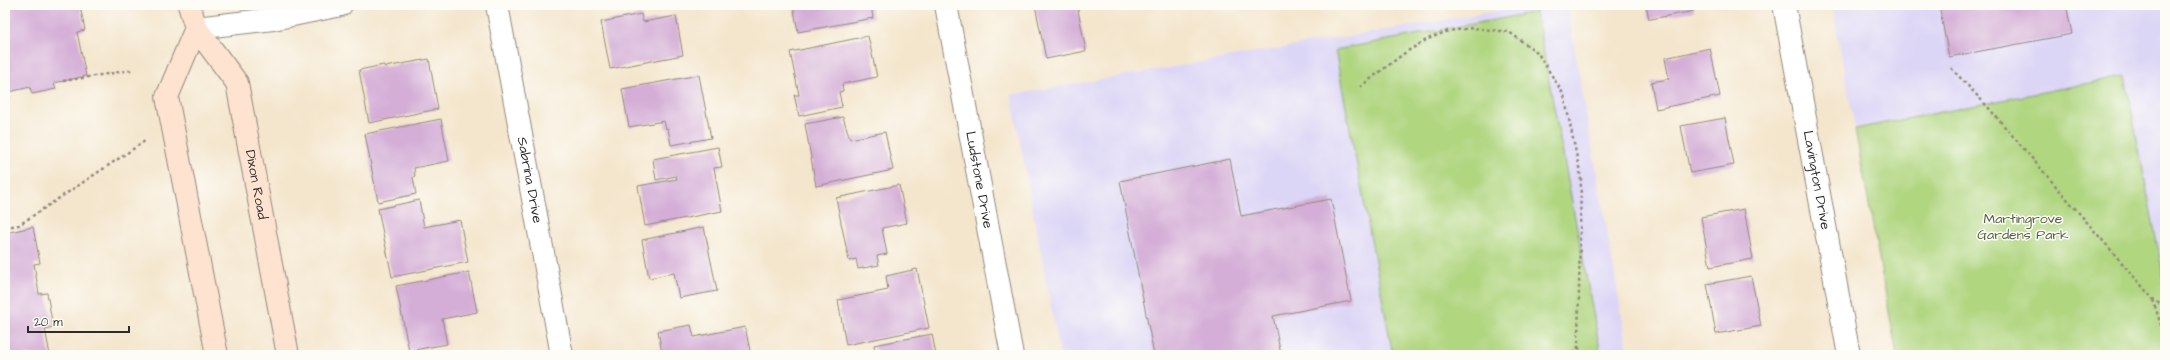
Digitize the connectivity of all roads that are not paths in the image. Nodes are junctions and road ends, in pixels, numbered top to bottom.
1 (189, 5) edge
2 (341, 5) edge
3 (497, 5) edge
4 (946, 5) edge
5 (1784, 5) edge
6 (196, 28) junction
7 (217, 355) edge
8 (288, 355) edge
9 (562, 355) edge
10 (1012, 355) edge
11 (1849, 355) edge

1 - 6 main road, Dixon Road
2 - 6 street
3 - 9 street, Sabrina Drive
4 - 10 street, Ludstone Drive
5 - 11 street, Lavington Drive
6 - 7 main road
6 - 8 main road, Dixon Road

